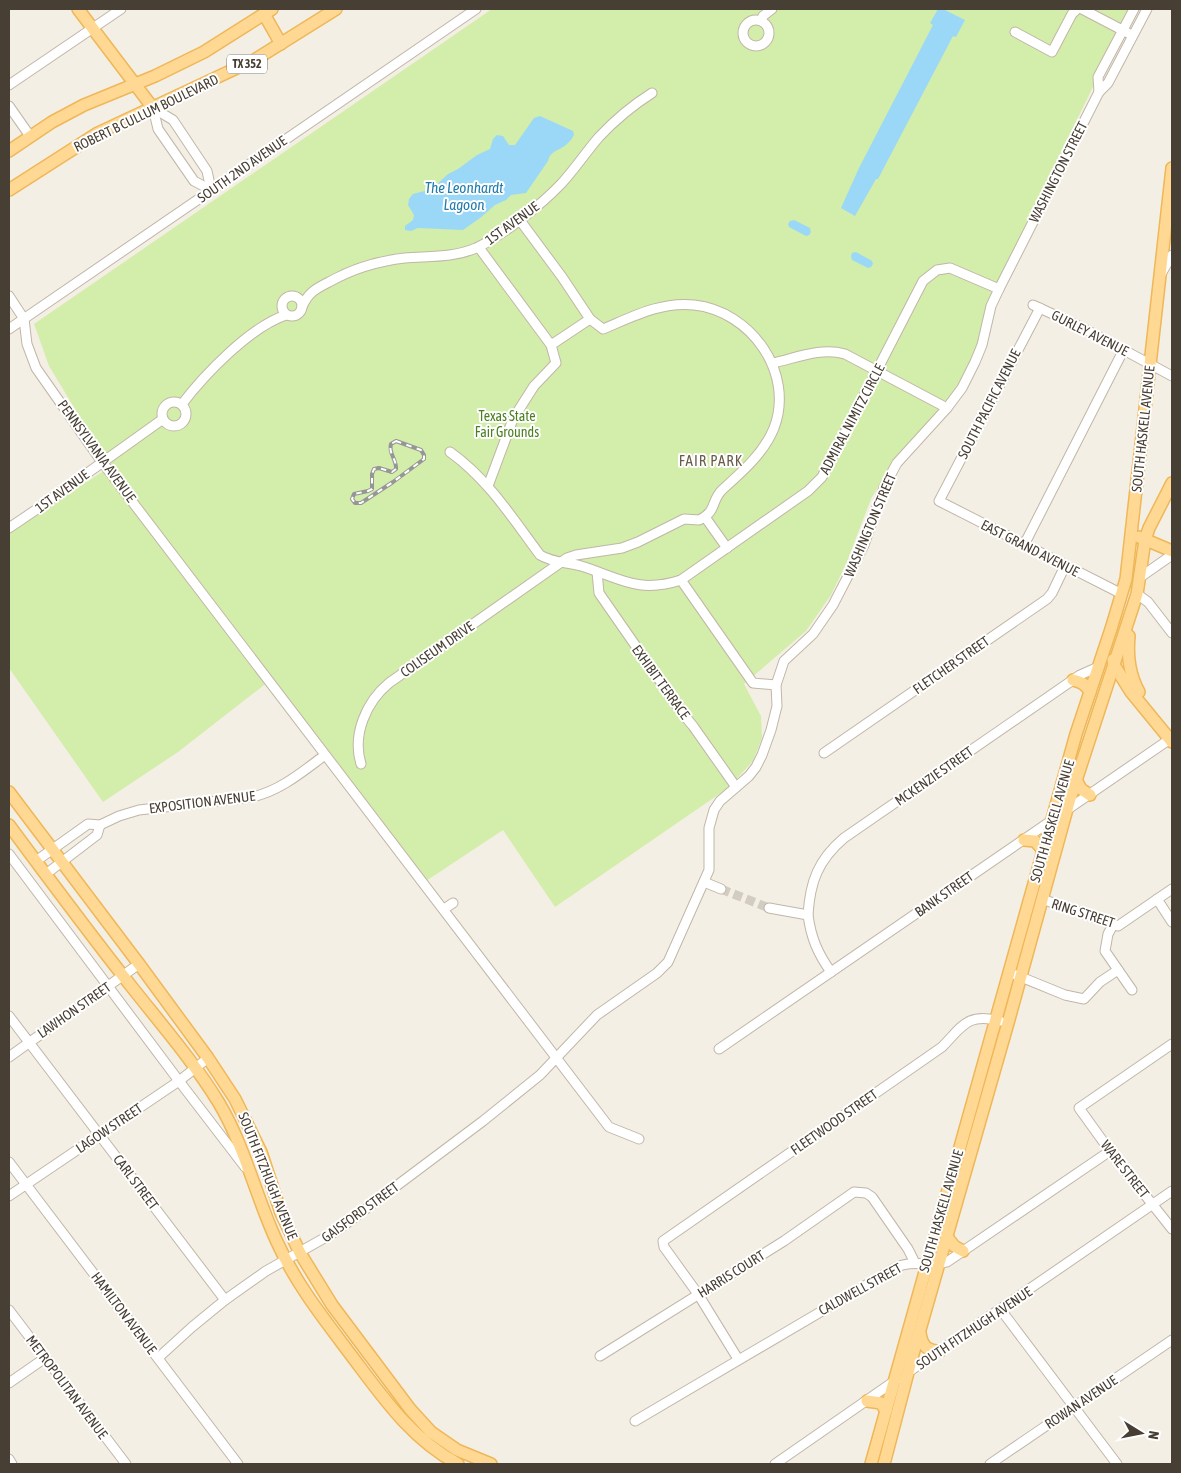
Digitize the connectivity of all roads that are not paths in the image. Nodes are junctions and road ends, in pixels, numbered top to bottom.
1 (78, 9) edge
2 (120, 9) edge
3 (336, 9) edge
4 (476, 9) edge
5 (772, 9) edge
6 (1077, 9) edge
7 (1082, 9) edge
8 (1134, 9) edge
9 (1147, 9) edge
10 (268, 12) edge
11 (761, 21) dead end
12 (92, 28) junction
13 (1123, 30) junction
14 (1015, 32) dead end
15 (1133, 35) junction
16 (281, 44) junction
17 (134, 84) junction
18 (9, 85) edge
19 (1099, 92) junction
20 (652, 93) dead end
21 (9, 106) edge
22 (153, 108) junction
23 (30, 136) junction
24 (9, 151) edge
25 (1172, 168) edge
26 (9, 190) edge
27 (211, 190) junction
28 (1170, 203) edge
29 (520, 219) junction
30 (480, 249) dead end
31 (1172, 255) edge
32 (1160, 276) junction
33 (999, 289) junction
34 (9, 296) edge
35 (295, 296) junction
36 (307, 296) junction
37 (1036, 306) joint
38 (302, 307) junction
39 (284, 310) junction
40 (24, 319) junction
41 (590, 319) junction
42 (9, 329) edge
43 (551, 346) junction
44 (1124, 350) junction
45 (773, 363) junction
46 (1150, 364) junction
47 (877, 372) junction
48 (1172, 376) edge
49 (182, 404) junction
50 (947, 408) junction
51 (163, 419) junction
52 (450, 452) dead end
53 (102, 462) junction
54 (1172, 483) edge
55 (488, 486) junction
56 (940, 501) joint
57 (705, 517) junction
58 (9, 528) edge
59 (1132, 535) junction
60 (1145, 540) junction
61 (1024, 545) junction
62 (727, 548) junction
63 (1172, 551) edge
64 (1172, 555) edge
65 (559, 562) junction
66 (1065, 566) junction
67 (597, 572) junction
68 (1139, 578) junction
69 (681, 580) junction
70 (1122, 594) junction
71 (1136, 594) junction
72 (1130, 616) junction
73 (1111, 629) junction
74 (1172, 633) edge
75 (1114, 665) junction
76 (1098, 667) junction
77 (1130, 670) junction
78 (1073, 680) junction
79 (776, 685) junction
80 (1090, 692) junction
81 (1131, 692) junction
82 (1103, 697) junction
83 (1152, 716) junction
84 (1171, 741) edge
85 (824, 753) dead end
86 (325, 756) junction
87 (361, 764) dead end
88 (1076, 780) junction
89 (736, 787) junction
90 (9, 792) edge
91 (1090, 794) junction
92 (1067, 811) junction
93 (1052, 821) junction
94 (9, 825) edge
95 (100, 825) junction
96 (1024, 840) junction
97 (52, 849) junction
98 (1044, 850) junction
99 (9, 854) edge
100 (36, 861) junction
101 (62, 862) junction
102 (46, 874) junction
103 (704, 882) junction
104 (721, 889) tunnel mouth
105 (1172, 889) edge
106 (1157, 899) junction
107 (1042, 900) junction
108 (453, 903) dead end
109 (769, 908) tunnel mouth
110 (444, 909) junction
111 (808, 915) junction
112 (1172, 922) edge
113 (1113, 925) junction
114 (139, 964) junction
115 (1118, 970) junction
116 (831, 972) junction
117 (1009, 973) junction
118 (123, 976) junction
119 (1021, 977) junction
120 (108, 986) junction
121 (1132, 990) dead end
122 (9, 1016) edge
123 (995, 1020) junction
124 (1008, 1024) junction
125 (29, 1042) junction
126 (1172, 1044) edge
127 (719, 1049) dead end
128 (9, 1057) edge
129 (208, 1058) junction
130 (556, 1058) junction
131 (195, 1068) junction
132 (178, 1081) junction
133 (100, 1134) junction
134 (639, 1139) dead end
135 (1110, 1151) junction
136 (9, 1162) edge
137 (250, 1172) junction
138 (26, 1185) junction
139 (1172, 1191) edge
140 (9, 1196) edge
141 (1153, 1204) junction
142 (1172, 1229) edge
143 (947, 1237) junction
144 (964, 1251) junction
145 (300, 1253) junction
146 (285, 1260) junction
147 (921, 1264) junction
148 (939, 1264) junction
149 (698, 1294) junction
150 (225, 1300) junction
151 (9, 1310) edge
152 (1001, 1310) junction
153 (920, 1333) junction
154 (1172, 1340) edge
155 (940, 1351) junction
156 (600, 1356) dead end
157 (45, 1358) junction
158 (158, 1358) junction
159 (738, 1359) junction
160 (909, 1372) junction
161 (894, 1382) junction
162 (9, 1383) edge
163 (867, 1400) junction
164 (1074, 1407) junction
165 (886, 1411) junction
166 (635, 1421) dead end
167 (9, 1459) edge
168 (488, 1463) edge
169 (12, 1464) edge
170 (126, 1464) edge
171 (238, 1464) edge
172 (458, 1464) edge
173 (775, 1464) edge
174 (872, 1464) edge
175 (884, 1464) edge
176 (990, 1464) edge
177 (1117, 1464) edge

1 - 12 main road
2 - 12 street
3 - 16 main road, ROBERT B CULLUM BOULEVARD / TX 352
4 - 27 street, SOUTH 2ND AVENUE
5 - 11 street
6 - 14 street
7 - 13 street
8 - 13 street, WASHINGTON STREET
9 - 15 street, WASHINGTON STREET
10 - 16 main road
10 - 17 main road, TX 352
12 - 17 main road
12 - 18 street
13 - 15 street
13 - 19 street, WASHINGTON STREET
15 - 19 street, WASHINGTON STREET
16 - 22 main road, ROBERT B CULLUM BOULEVARD / TX 352
17 - 22 main road
17 - 23 main road, TX 352
19 - 33 street, WASHINGTON STREET
20 - 29 street, 1ST AVENUE
21 - 23 street
22 - 26 main road, ROBERT B CULLUM BOULEVARD / TX 352
22 - 27 street
22 - 27 street
23 - 24 main road, TX 352
25 - 28 main road, SOUTH HASKELL AVENUE
27 - 40 street, SOUTH 2ND AVENUE
28 - 32 main road, SOUTH HASKELL AVENUE
29 - 36 street, 1ST AVENUE
29 - 41 street
30 - 43 street
31 - 32 street
32 - 46 main road, SOUTH HASKELL AVENUE
33 - 47 street, ADMIRAL NIMITZ CIRCLE
33 - 50 street, WASHINGTON STREET
34 - 40 street, PENNSYLVANIA AVENUE
35 - 36 street
35 - 38 street
35 - 39 street
36 - 38 street
37 - 44 street, GURLEY AVENUE
37 - 56 street, SOUTH PACIFIC AVENUE
38 - 39 street
39 - 49 street
40 - 42 street, SOUTH 2ND AVENUE
40 - 53 street, PENNSYLVANIA AVENUE
41 - 43 street
41 - 45 street
43 - 55 street
44 - 46 street, GURLEY AVENUE
44 - 61 street
45 - 47 street
45 - 57 street
46 - 48 street, GURLEY AVENUE
46 - 59 main road, SOUTH HASKELL AVENUE
47 - 50 street
47 - 62 street, ADMIRAL NIMITZ CIRCLE
49 - 51 street
49 - 51 street
50 - 79 street, WASHINGTON STREET
51 - 53 street, 1ST AVENUE
52 - 55 street
53 - 58 street, 1ST AVENUE
53 - 86 street, PENNSYLVANIA AVENUE
54 - 60 main road, SOUTH HASKELL AVENUE
55 - 65 street
56 - 61 street, EAST GRAND AVENUE
57 - 62 street
57 - 65 street, COLISEUM DRIVE
59 - 60 main road
59 - 70 main road, SOUTH HASKELL AVENUE
60 - 63 main road
60 - 68 main road, SOUTH HASKELL AVENUE
61 - 66 street, EAST GRAND AVENUE
62 - 69 street, ADMIRAL NIMITZ CIRCLE
64 - 68 street
65 - 67 street
65 - 87 street, COLISEUM DRIVE
66 - 70 street, EAST GRAND AVENUE
66 - 85 street, FLETCHER STREET
67 - 69 street
67 - 89 street, EXHIBIT TERRACE
68 - 71 main road, SOUTH HASKELL AVENUE
69 - 79 street
70 - 73 main road, SOUTH HASKELL AVENUE
71 - 72 main road, SOUTH HASKELL AVENUE
71 - 74 street
72 - 75 main road, SOUTH HASKELL AVENUE
72 - 77 main road
73 - 75 main road
73 - 76 main road, SOUTH HASKELL AVENUE
75 - 76 main road
75 - 77 main road
75 - 81 main road
75 - 82 main road, SOUTH HASKELL AVENUE
76 - 78 street, MCKENZIE STREET
76 - 80 main road, SOUTH HASKELL AVENUE
77 - 83 main road
78 - 80 main road
78 - 111 street, MCKENZIE STREET
79 - 89 street, WASHINGTON STREET
80 - 93 main road, SOUTH HASKELL AVENUE
81 - 82 main road
81 - 83 main road
82 - 88 main road, SOUTH HASKELL AVENUE
83 - 84 main road
84 - 91 street, BANK STREET
86 - 95 street, EXPOSITION AVENUE
86 - 110 street, PENNSYLVANIA AVENUE
88 - 91 main road
88 - 92 main road, SOUTH HASKELL AVENUE
89 - 103 street, WASHINGTON STREET
90 - 97 main road, SOUTH FITZHUGH AVENUE
91 - 92 street, BANK STREET
92 - 93 street, BANK STREET
92 - 107 main road, SOUTH HASKELL AVENUE
93 - 96 street, BANK STREET
93 - 98 main road, SOUTH HASKELL AVENUE
94 - 100 main road, SOUTH FITZHUGH AVENUE
95 - 97 street, EXPOSITION AVENUE
95 - 101 street, EXPOSITION AVENUE
96 - 98 main road
96 - 116 street, BANK STREET
97 - 100 street, EXPOSITION AVENUE
97 - 101 main road, SOUTH FITZHUGH AVENUE
98 - 117 main road, SOUTH HASKELL AVENUE
99 - 120 street, SOUTH FITZHUGH AVENUE
100 - 102 main road, SOUTH FITZHUGH AVENUE
101 - 102 street, EXPOSITION AVENUE
101 - 114 main road, SOUTH FITZHUGH AVENUE
102 - 118 main road, SOUTH FITZHUGH AVENUE
103 - 104 street
103 - 130 street, WASHINGTON STREET
105 - 106 street, RING STREET
106 - 112 street
106 - 113 street, RING STREET
107 - 113 street, RING STREET
107 - 119 main road, SOUTH HASKELL AVENUE
108 - 110 street
109 - 111 street
110 - 130 street, PENNSYLVANIA AVENUE
111 - 116 street, MCKENZIE STREET
113 - 115 street
114 - 118 street, LAWHON STREET
114 - 129 main road, SOUTH FITZHUGH AVENUE
115 - 119 street
115 - 121 street
116 - 127 street, BANK STREET
117 - 119 street
117 - 123 main road, SOUTH HASKELL AVENUE
118 - 120 street, LAWHON STREET
118 - 131 main road, SOUTH FITZHUGH AVENUE
119 - 124 main road, SOUTH HASKELL AVENUE
120 - 125 street, LAWHON STREET
120 - 132 street, SOUTH FITZHUGH AVENUE
122 - 125 street, CARL STREET
123 - 124 street, FLEETWOOD STREET
123 - 147 main road, SOUTH HASKELL AVENUE
123 - 149 street, FLEETWOOD STREET
124 - 143 main road, SOUTH HASKELL AVENUE
125 - 128 street, LAWHON STREET
125 - 133 street, CARL STREET
126 - 135 street, WARE STREET
129 - 131 street, LAGOW STREET
129 - 145 main road, SOUTH FITZHUGH AVENUE
130 - 134 street, PENNSYLVANIA AVENUE
130 - 145 street, GAISFORD STREET
131 - 132 street, LAGOW STREET
131 - 137 main road, SOUTH FITZHUGH AVENUE
132 - 133 street, LAGOW STREET
132 - 137 street, SOUTH FITZHUGH AVENUE
133 - 138 street, LAGOW STREET
133 - 150 street, CARL STREET
135 - 141 street, WARE STREET
135 - 144 street, CALDWELL STREET
136 - 138 street, HAMILTON AVENUE
137 - 146 main road, SOUTH FITZHUGH AVENUE
138 - 140 street, LAGOW STREET
138 - 158 street, HAMILTON AVENUE
139 - 141 street, SOUTH FITZHUGH AVENUE
141 - 142 street, WARE STREET
141 - 152 street, SOUTH FITZHUGH AVENUE
143 - 144 main road
143 - 148 main road, SOUTH HASKELL AVENUE
144 - 148 street, CALDWELL STREET
145 - 146 street, GAISFORD STREET
145 - 168 main road, SOUTH FITZHUGH AVENUE
146 - 150 street, GAISFORD STREET
146 - 172 main road, SOUTH FITZHUGH AVENUE
147 - 148 street, CALDWELL STREET
147 - 149 street, HARRIS COURT
147 - 159 street, CALDWELL STREET
147 - 161 main road, SOUTH HASKELL AVENUE
148 - 153 main road, SOUTH HASKELL AVENUE
149 - 156 street, HARRIS COURT
149 - 159 street
150 - 158 street, GAISFORD STREET
151 - 157 street, METROPOLITAN AVENUE
152 - 155 street, SOUTH FITZHUGH AVENUE
152 - 164 street
153 - 155 main road
153 - 160 main road, SOUTH HASKELL AVENUE
154 - 164 street, ROWAN AVENUE
155 - 160 street, SOUTH FITZHUGH AVENUE
157 - 162 street
157 - 170 street, METROPOLITAN AVENUE
158 - 171 street, HAMILTON AVENUE
159 - 166 street, CALDWELL STREET
160 - 161 street, SOUTH FITZHUGH AVENUE
160 - 175 main road, SOUTH HASKELL AVENUE
161 - 163 street, SOUTH FITZHUGH AVENUE
161 - 165 main road, SOUTH HASKELL AVENUE
163 - 165 main road
163 - 173 street, SOUTH FITZHUGH AVENUE
164 - 176 street, ROWAN AVENUE
164 - 177 street
165 - 174 main road, SOUTH HASKELL AVENUE
167 - 169 street

